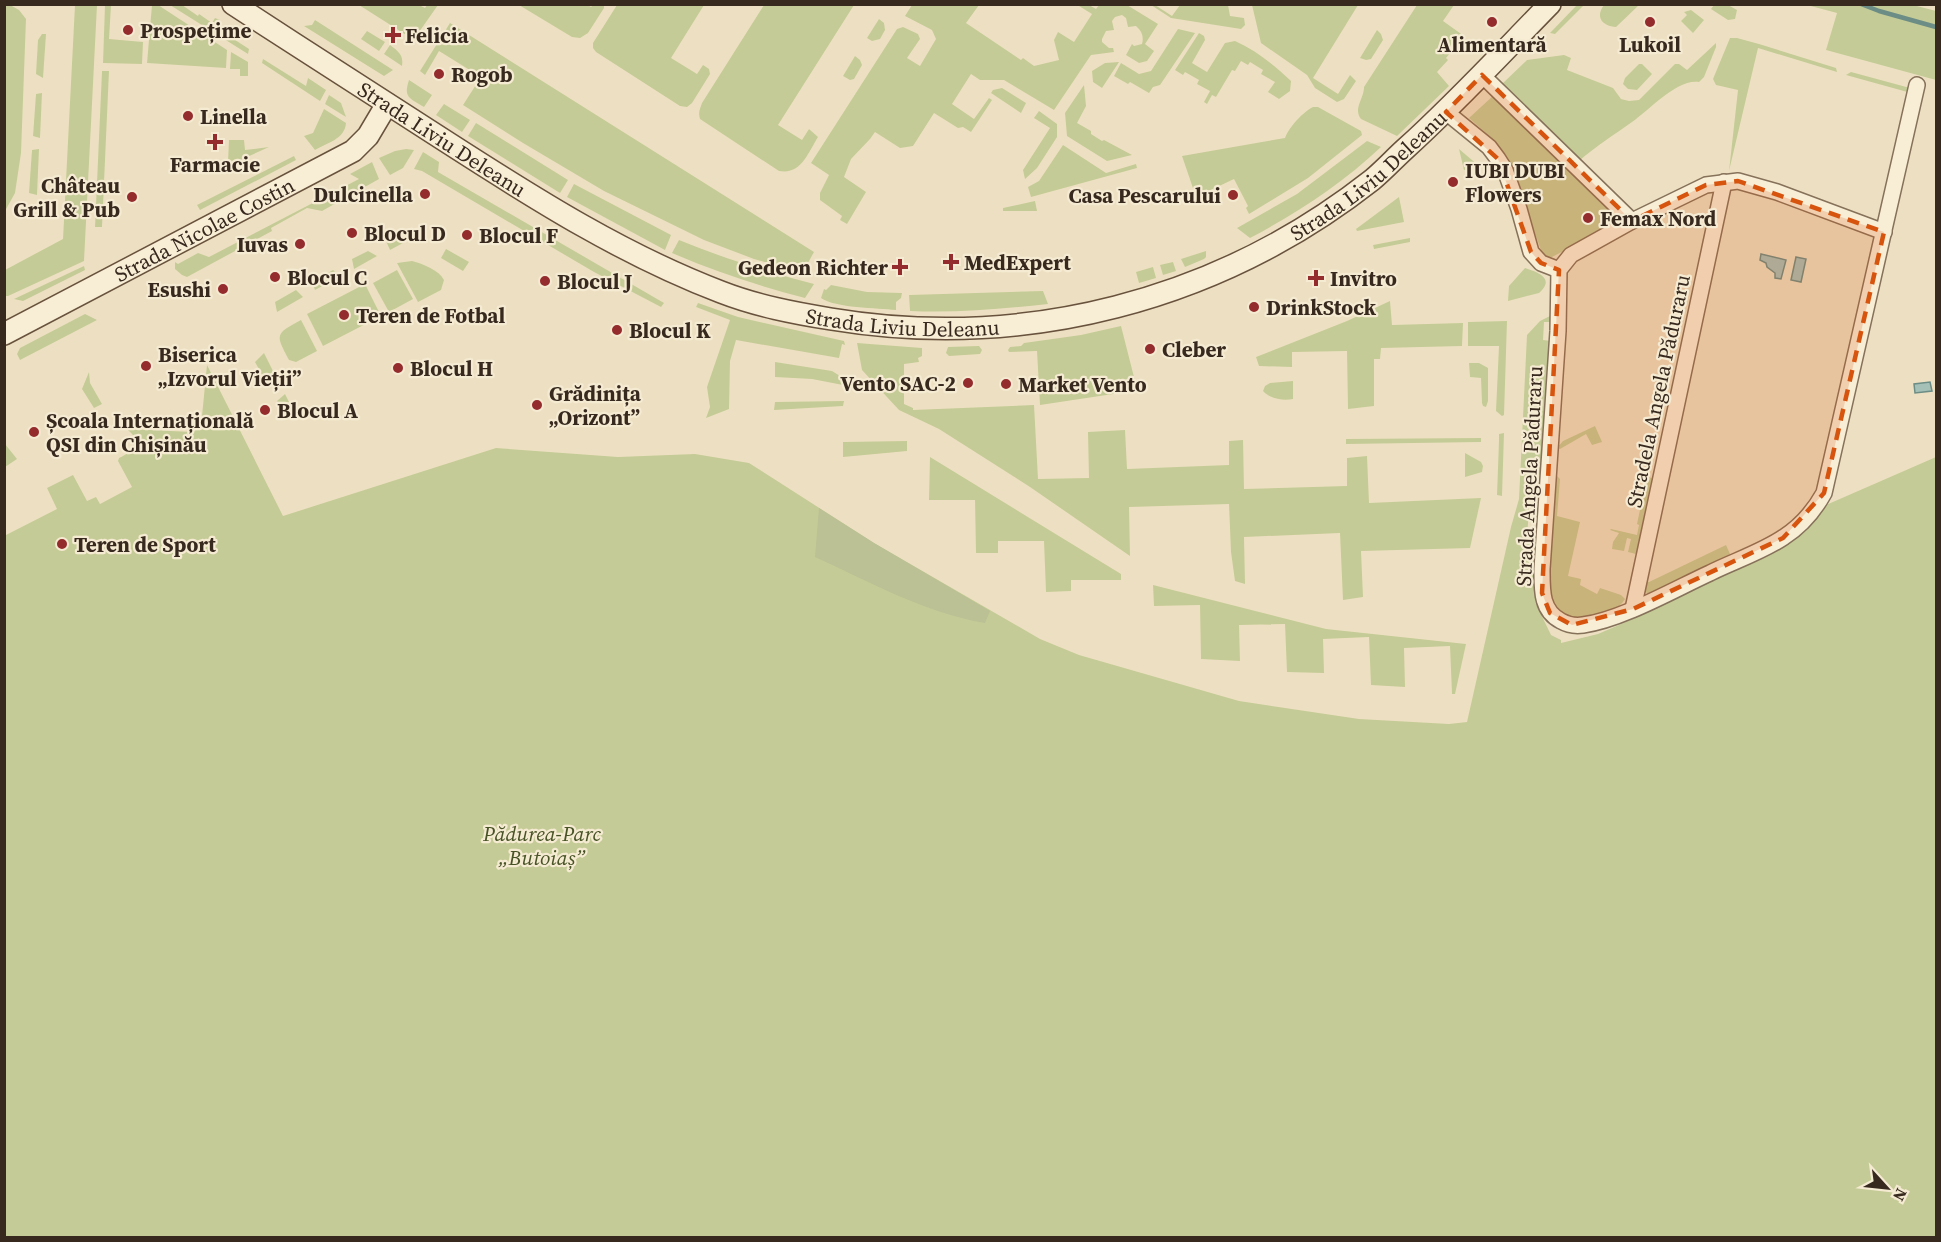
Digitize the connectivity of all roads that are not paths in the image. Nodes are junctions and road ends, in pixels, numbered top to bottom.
1 (233, 4) edge
2 (1550, 5) edge
3 (1482, 75) junction
4 (1917, 86) dead end
5 (387, 104) junction
6 (1446, 112) junction
7 (1724, 182) junction
8 (1632, 221) junction
9 (1884, 232) junction
10 (1559, 270) junction
11 (4, 334) edge
12 (1633, 609) junction

1 - 5 main road, Strada Liviu Deleanu
2 - 3 main road, Strada Liviu Deleanu
3 - 6 main road, Strada Liviu Deleanu
3 - 8 street
4 - 9 street, Strada Angela Păduraru
5 - 6 main road, Strada Liviu Deleanu
5 - 11 main road, Strada Nicolae Costin
6 - 10 street
7 - 8 street
7 - 9 street
7 - 12 street, Stradela Angela Păduraru
8 - 10 street
9 - 12 street, Strada Angela Păduraru
10 - 12 street, Strada Angela Păduraru

